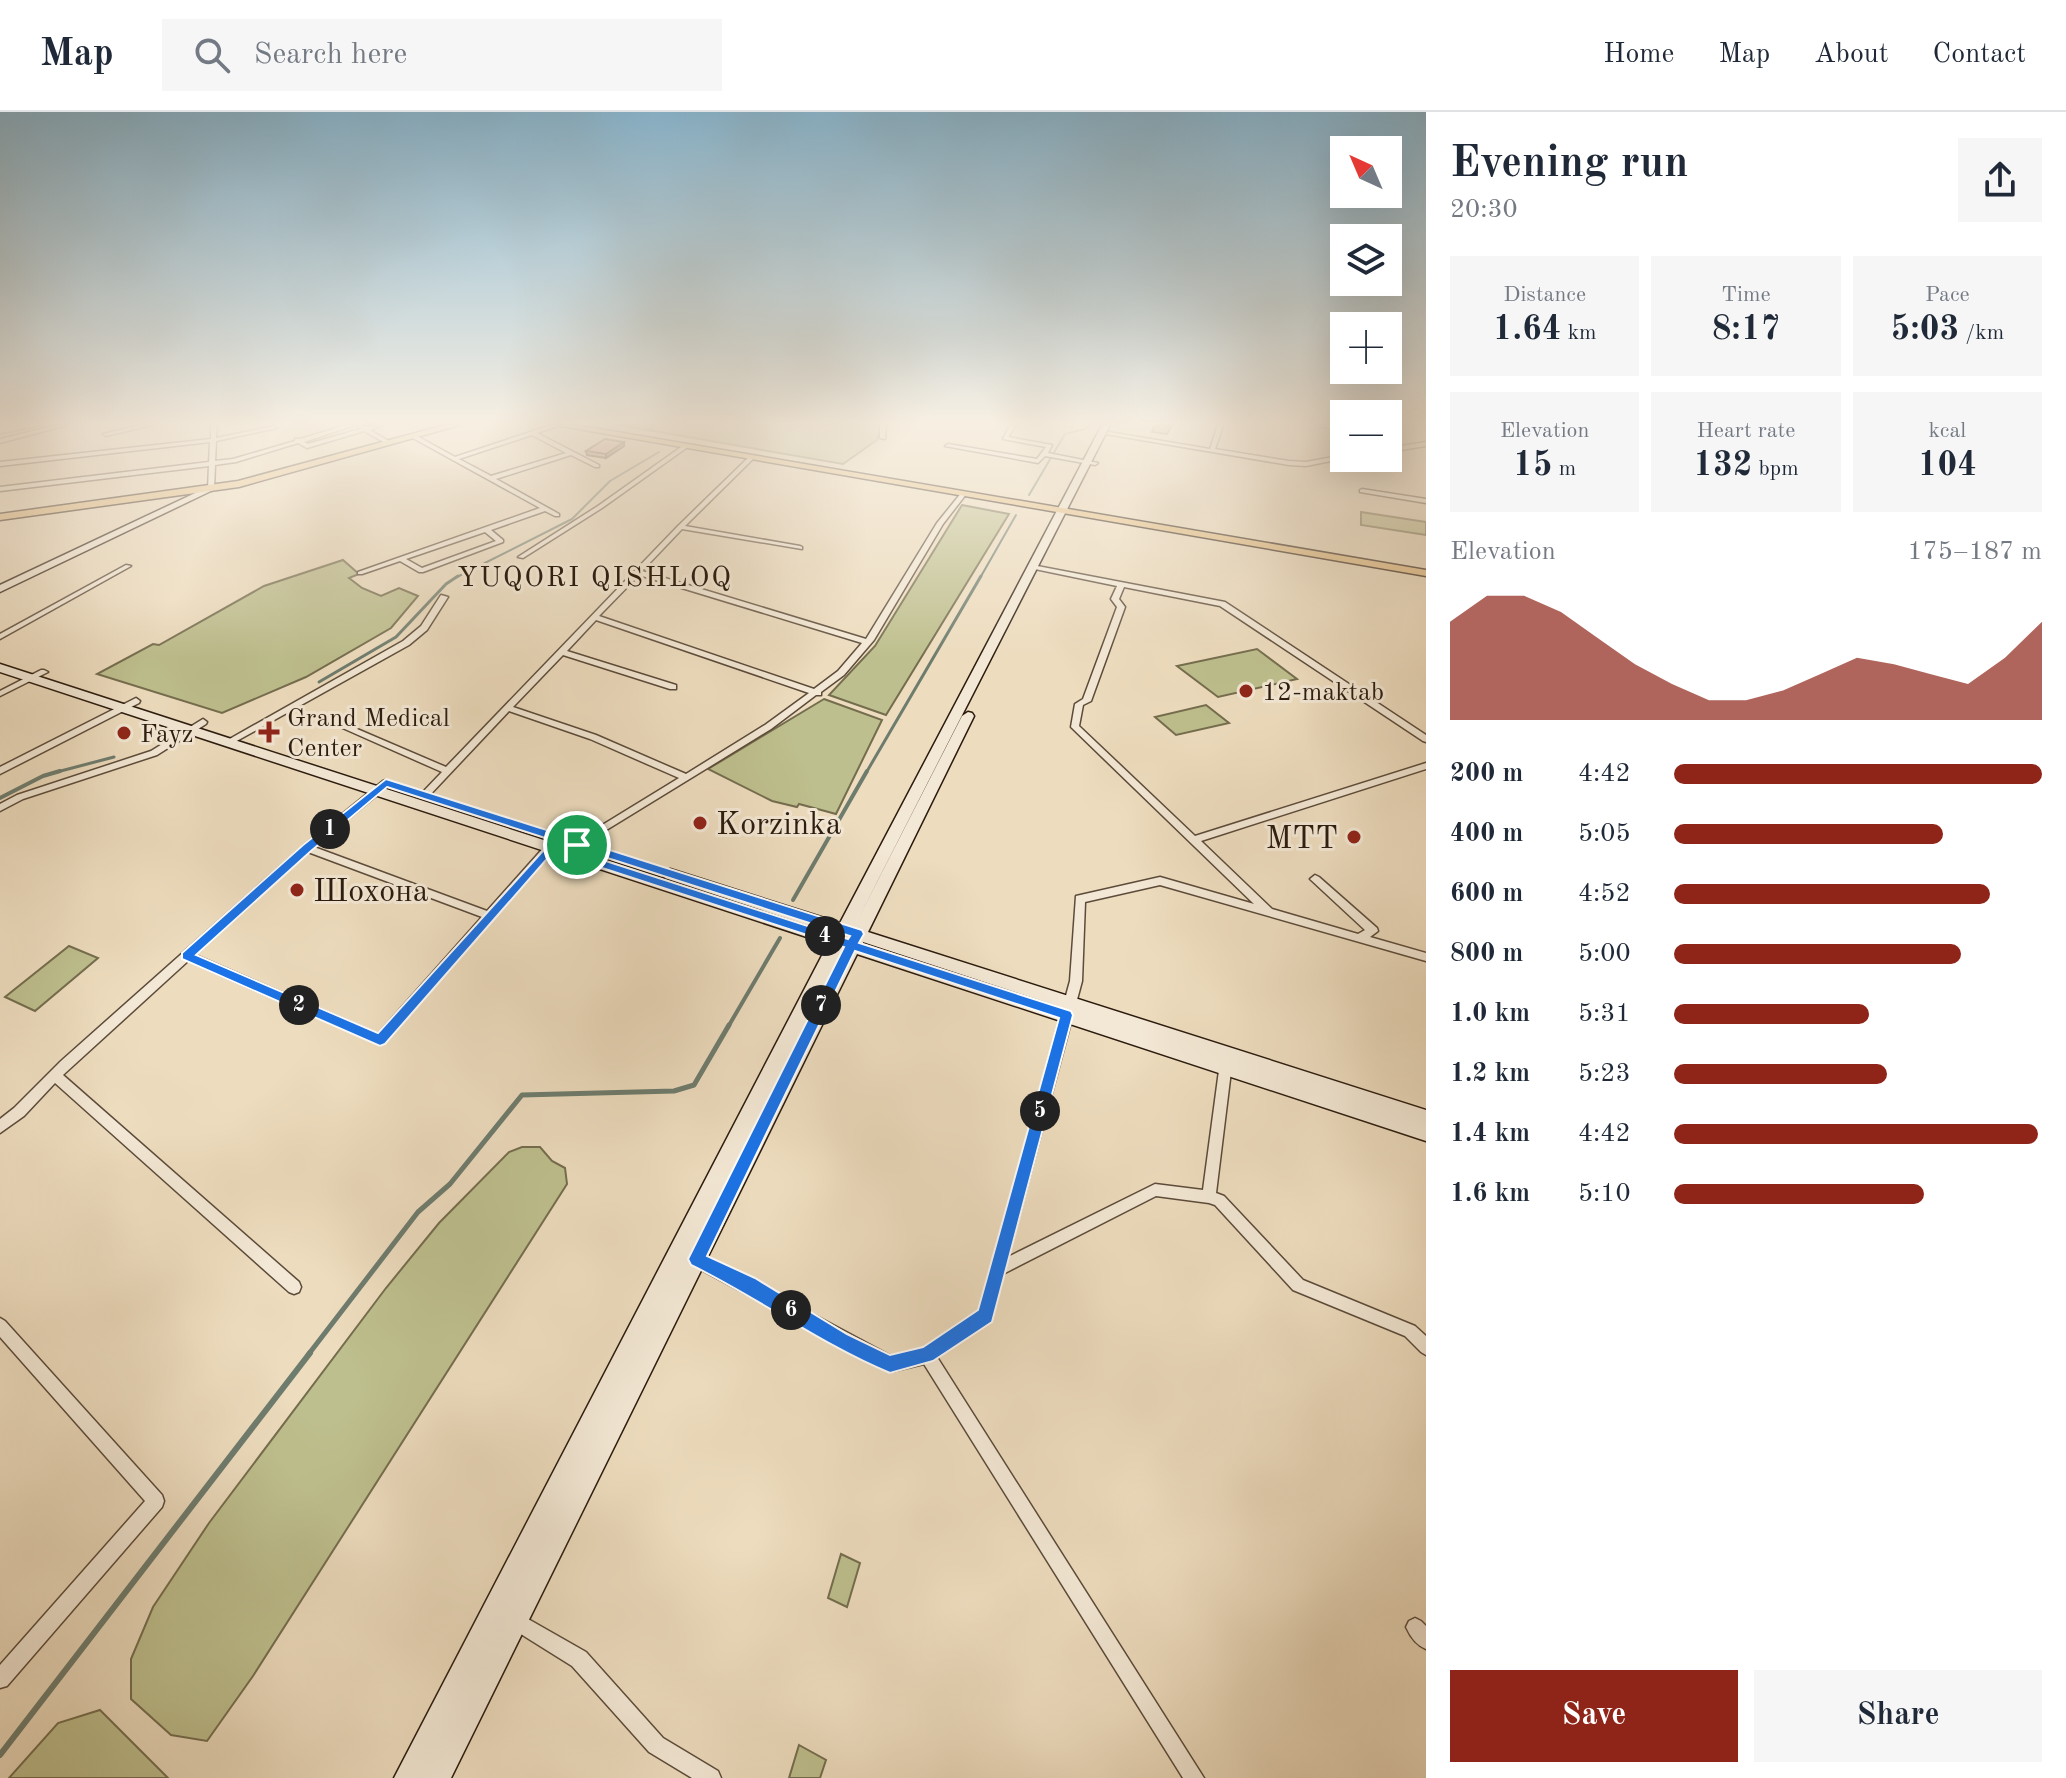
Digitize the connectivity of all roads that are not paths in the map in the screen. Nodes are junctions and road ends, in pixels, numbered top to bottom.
1 (109, 503) edge
2 (172, 503) edge
3 (184, 503) edge
4 (533, 503) edge
5 (606, 503) edge
6 (705, 503) edge
7 (956, 503) edge
8 (1022, 503) edge
9 (1025, 503) edge
10 (1070, 503) edge
11 (171, 509) junction
12 (545, 509) junction
13 (1066, 510) junction
14 (557, 515) dead end
15 (0, 517) edge
16 (680, 527) junction
17 (485, 529) junction
18 (800, 548) dead end
19 (521, 557) dead end
20 (401, 559) junction
21 (128, 566) dead end
22 (1036, 568) junction
23 (1426, 571) edge
24 (637, 572) junction
25 (360, 573) dead end
26 (1121, 585) junction
27 (0, 589) edge
28 (444, 597) dead end
29 (595, 617) junction
30 (0, 637) edge
31 (867, 642) junction
32 (562, 652) junction
33 (0, 659) edge
34 (0, 668) edge
35 (38, 675) junction
36 (673, 687) dead end
37 (818, 693) junction
38 (0, 694) edge
39 (130, 705) junction
40 (508, 708) junction
41 (333, 722) dead end
42 (198, 726) junction
43 (235, 738) junction
44 (1426, 739) edge
45 (1426, 766) edge
46 (0, 771) edge
47 (448, 771) junction
48 (685, 777) junction
49 (381, 787) junction
50 (425, 795) junction
51 (0, 808) edge
52 (1194, 840) junction
53 (554, 843) junction
54 (577, 845) junction
55 (307, 848) junction
56 (1315, 879) dead end
57 (1271, 914) junction
58 (490, 916) junction
59 (848, 937) junction
60 (1358, 938) junction
61 (186, 956) junction
62 (1426, 957) edge
63 (1068, 1009) junction
64 (1226, 1061) junction
65 (55, 1075) junction
66 (1426, 1118) edge
67 (0, 1127) edge
68 (1426, 1133) edge
69 (1209, 1197) junction
70 (678, 1250) junction
71 (697, 1259) junction
72 (997, 1270) junction
73 (294, 1287) dead end
74 (0, 1326) edge
75 (1426, 1347) edge
76 (927, 1355) junction
77 (496, 1610) junction
78 (515, 1621) junction
79 (0, 1679) edge
80 (408, 1778) edge
81 (436, 1778) edge
82 (711, 1778) edge
83 (1194, 1778) edge

1 - 15 main road
2 - 11 main road
3 - 11 main road
4 - 12 street
5 - 19 street
6 - 16 street
7 - 31 street
8 - 13 main road
9 - 13 main road
10 - 13 main road
11 - 27 main road
12 - 14 street
12 - 17 street
13 - 22 main road
13 - 23 main road
13 - 23 main road
16 - 18 street
16 - 24 street
17 - 20 street
17 - 20 street
20 - 25 street
21 - 30 street
22 - 26 street
22 - 59 main road
24 - 29 street
24 - 31 street
26 - 44 street
26 - 52 street
28 - 43 street
29 - 32 street
29 - 37 street
31 - 37 street
32 - 36 street
32 - 40 street
33 - 35 main road
34 - 35 main road
35 - 38 street
35 - 39 main road
37 - 48 street
39 - 42 main road
39 - 46 street
40 - 47 street
40 - 48 street
41 - 47 street
42 - 43 main road
42 - 51 street
43 - 49 main road
45 - 52 street
47 - 50 street
48 - 54 street
49 - 50 main road
49 - 53 main road
49 - 55 street
50 - 53 main road
52 - 57 street
53 - 54 main road
53 - 58 street
53 - 59 main road
54 - 59 main road
55 - 58 street
55 - 61 street
56 - 60 street
57 - 60 street
57 - 63 street
58 - 61 street
59 - 63 main road
59 - 70 main road
59 - 71 main road
60 - 62 street
61 - 65 street
63 - 64 main road
63 - 72 street
64 - 66 main road
64 - 68 main road
64 - 69 street
65 - 67 street
65 - 73 street
69 - 72 street
69 - 75 street
70 - 71 street
70 - 77 main road
71 - 76 street
71 - 78 main road
72 - 76 street
74 - 79 street
76 - 83 street
77 - 78 street
77 - 80 main road
78 - 81 main road
78 - 82 street

